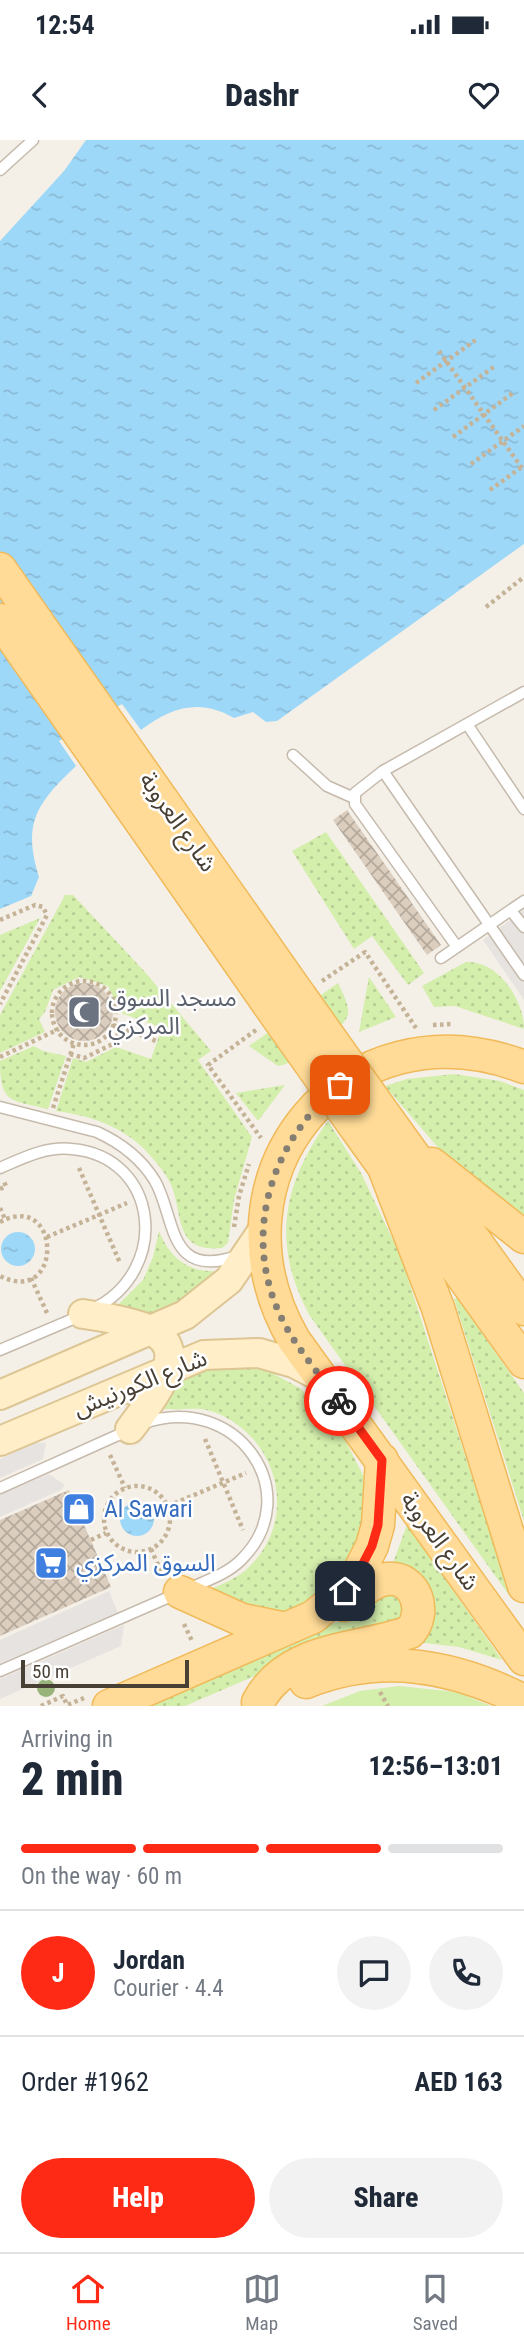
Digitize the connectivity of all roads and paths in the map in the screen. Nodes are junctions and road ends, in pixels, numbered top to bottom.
1 (33, 140) edge
2 (0, 170) edge
3 (477, 339) dead end
4 (439, 351) dead end
5 (446, 361) junction
6 (495, 366) dead end
7 (416, 383) dead end
8 (465, 387) junction
9 (513, 393) dead end
10 (434, 410) dead end
11 (484, 414) junction
12 (524, 426) edge
13 (453, 437) dead end
14 (503, 441) junction
15 (471, 464) dead end
16 (523, 468) edge
17 (490, 490) dead end
18 (0, 569) edge
19 (524, 577) edge
20 (486, 607) dead end
21 (0, 620) edge
22 (524, 692) edge
23 (467, 724) junction
24 (293, 755) dead end
25 (383, 771) junction
26 (354, 798) junction
27 (524, 808) edge
28 (524, 901) edge
29 (512, 912) junction
30 (0, 920) edge
31 (489, 925) junction
32 (524, 927) edge
33 (457, 947) junction
34 (441, 958) dead end
35 (524, 975) edge
36 (319, 983) dead end
37 (0, 1004) edge
38 (113, 1025) junction
39 (261, 1026) dead end
40 (60, 1028) junction
41 (120, 1028) junction
42 (416, 1028) dead end
43 (96, 1040) junction
44 (156, 1041) dead end
45 (74, 1043) junction
46 (100, 1050) junction
47 (0, 1057) edge
48 (524, 1067) edge
49 (0, 1108) edge
50 (365, 1113) junction
51 (261, 1138) dead end
52 (404, 1142) junction
53 (61, 1149) junction
54 (383, 1165) junction
55 (0, 1168) edge
56 (139, 1198) junction
57 (0, 1208) edge
58 (100, 1214) junction
59 (3, 1221) edge
60 (47, 1237) junction
61 (524, 1237) edge
62 (257, 1240) junction
63 (0, 1276) edge
64 (31, 1278) junction
65 (116, 1296) junction
66 (41, 1300) dead end
67 (524, 1309) edge
68 (83, 1314) junction
69 (151, 1331) junction
70 (0, 1350) edge
71 (524, 1362) edge
72 (169, 1367) junction
73 (321, 1377) junction
74 (0, 1395) edge
75 (183, 1416) junction
76 (130, 1429) junction
77 (0, 1441) edge
78 (382, 1460) junction
79 (115, 1466) dead end
80 (259, 1466) junction
81 (224, 1482) junction
82 (0, 1488) edge
83 (125, 1488) junction
84 (168, 1506) junction
85 (106, 1533) junction
86 (91, 1540) dead end
87 (151, 1549) junction
88 (239, 1562) junction
89 (524, 1586) edge
90 (176, 1594) junction
91 (300, 1623) junction
92 (195, 1647) dead end
93 (524, 1659) edge
94 (0, 1671) edge
95 (101, 1700) edge
96 (524, 1701) edge
97 (254, 1704) edge
98 (41, 1706) edge

1 - 2 lane
3 - 5 path
4 - 5 path
5 - 7 path
5 - 8 path
6 - 8 path
8 - 10 path
8 - 11 path
9 - 11 path
11 - 13 path
11 - 14 path
12 - 14 path
14 - 15 path
14 - 16 path
16 - 17 path
18 - 50 main road, شارع العروبة, bridge
19 - 20 path
21 - 50 main road, شارع العروبة, bridge
22 - 23 lane
23 - 25 lane
23 - 27 lane
24 - 26 lane
25 - 26 lane
25 - 31 lane
26 - 33 lane
28 - 29 lane
29 - 31 lane
29 - 32 lane
30 - 37 path
31 - 33 lane
31 - 35 lane
33 - 34 lane
36 - 42 path
38 - 40 path
38 - 41 path
38 - 43 path
39 - 51 path
40 - 45 path
40 - 47 path
41 - 44 path
41 - 46 path
43 - 45 path
43 - 46 path
45 - 46 path
48 - 62 main road, شارع العروبة
49 - 62 lane
50 - 52 main road, شارع العروبة
50 - 54 main road, شارع العروبة
52 - 61 main road
52 - 67 main road, شارع العروبة
53 - 55 lane
53 - 56 lane
53 - 58 path
54 - 71 main road, شارع العروبة
54 - 89 main road
56 - 58 path
56 - 65 lane
57 - 59 path
58 - 60 path
58 - 65 path
59 - 60 path
60 - 64 path
62 - 69 main road, شارع الكورنيش
62 - 73 main road, شارع العروبة
63 - 64 path
64 - 66 path
65 - 68 lane
68 - 69 main road
68 - 70 lane
69 - 72 main road
69 - 74 main road, شارع الكورنيش
72 - 73 main road, شارع الكورنيش
72 - 76 main road
72 - 77 main road, شارع الكورنيش
73 - 78 main road, شارع العروبة
75 - 76 lane
75 - 80 lane
75 - 81 path
76 - 82 lane
78 - 91 main road
78 - 93 main road, شارع العروبة
79 - 83 path
80 - 81 path
80 - 88 lane
81 - 84 path
81 - 88 path
83 - 84 path
83 - 85 path
84 - 87 path
85 - 86 path
85 - 87 path
87 - 90 path
88 - 90 lane
90 - 91 main road
90 - 92 path
90 - 94 lane
91 - 95 main road
91 - 97 main road
95 - 98 path
96 - 97 main road

